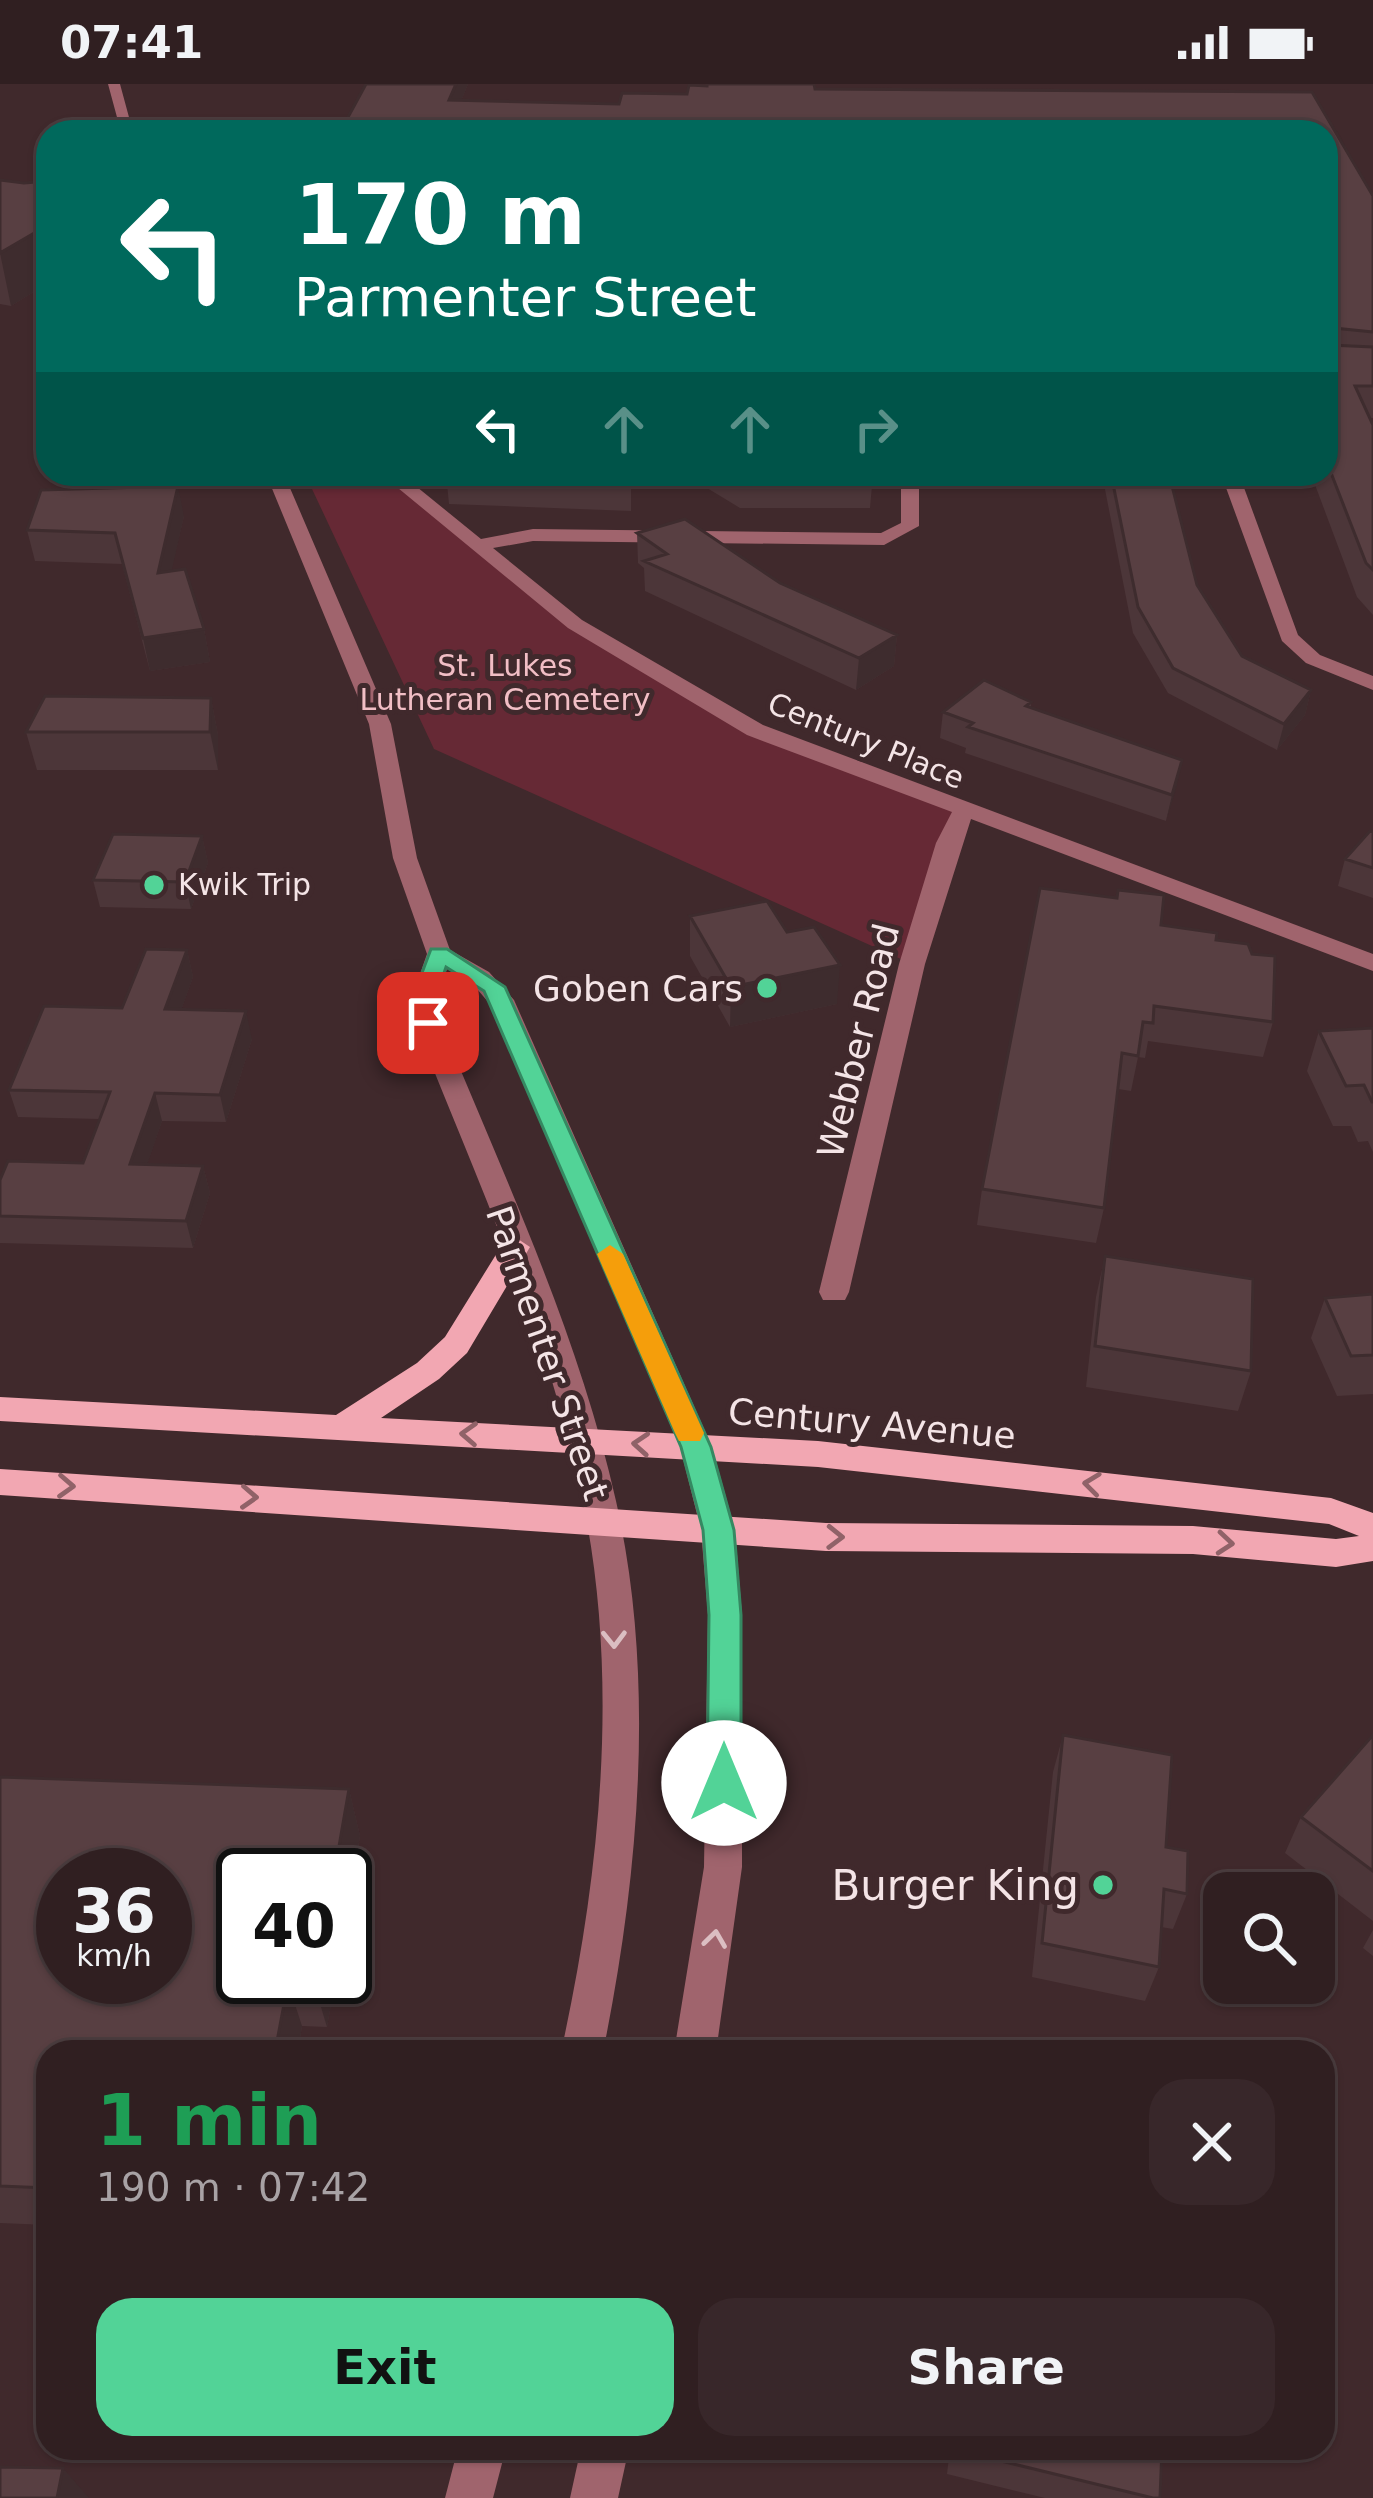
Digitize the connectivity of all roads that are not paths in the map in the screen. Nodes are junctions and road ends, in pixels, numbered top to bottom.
1 (114, 84) edge
2 (124, 120) edge
3 (280, 486) edge
4 (405, 486) edge
5 (910, 486) edge
6 (1234, 486) edge
7 (477, 545) junction
8 (1373, 684) edge
9 (963, 812) junction
10 (439, 953) junction
11 (1373, 963) edge
12 (515, 1247) junction
13 (834, 1292) dead end
14 (0, 1409) edge
15 (342, 1427) junction
16 (586, 1440) junction
17 (696, 1447) junction
18 (0, 1482) edge
19 (604, 1522) junction
20 (1373, 1527) edge
21 (718, 1530) junction
22 (1373, 1547) edge
23 (583, 2040) edge
24 (696, 2040) edge
25 (479, 2460) edge
26 (602, 2460) edge
27 (469, 2498) edge
28 (594, 2498) edge

1 - 2 street
3 - 10 street
4 - 7 street, Century Place
5 - 7 street
6 - 8 street
7 - 9 street, Century Place
9 - 11 street, Century Place
9 - 13 street, Webber Road
10 - 12 street, Parmenter Street
10 - 17 street
12 - 15 main road
12 - 16 street, Parmenter Street
14 - 15 main road, Century Avenue
16 -> 15 main road, Century Avenue
17 -> 16 main road, Century Avenue
16 - 19 street, Parmenter Street
20 -> 17 main road, Century Avenue
17 - 21 street
18 -> 19 main road
19 - 21 main road
19 -> 23 street, Parmenter Street
21 -> 22 main road
24 -> 21 street
25 - 27 street
26 - 28 street

